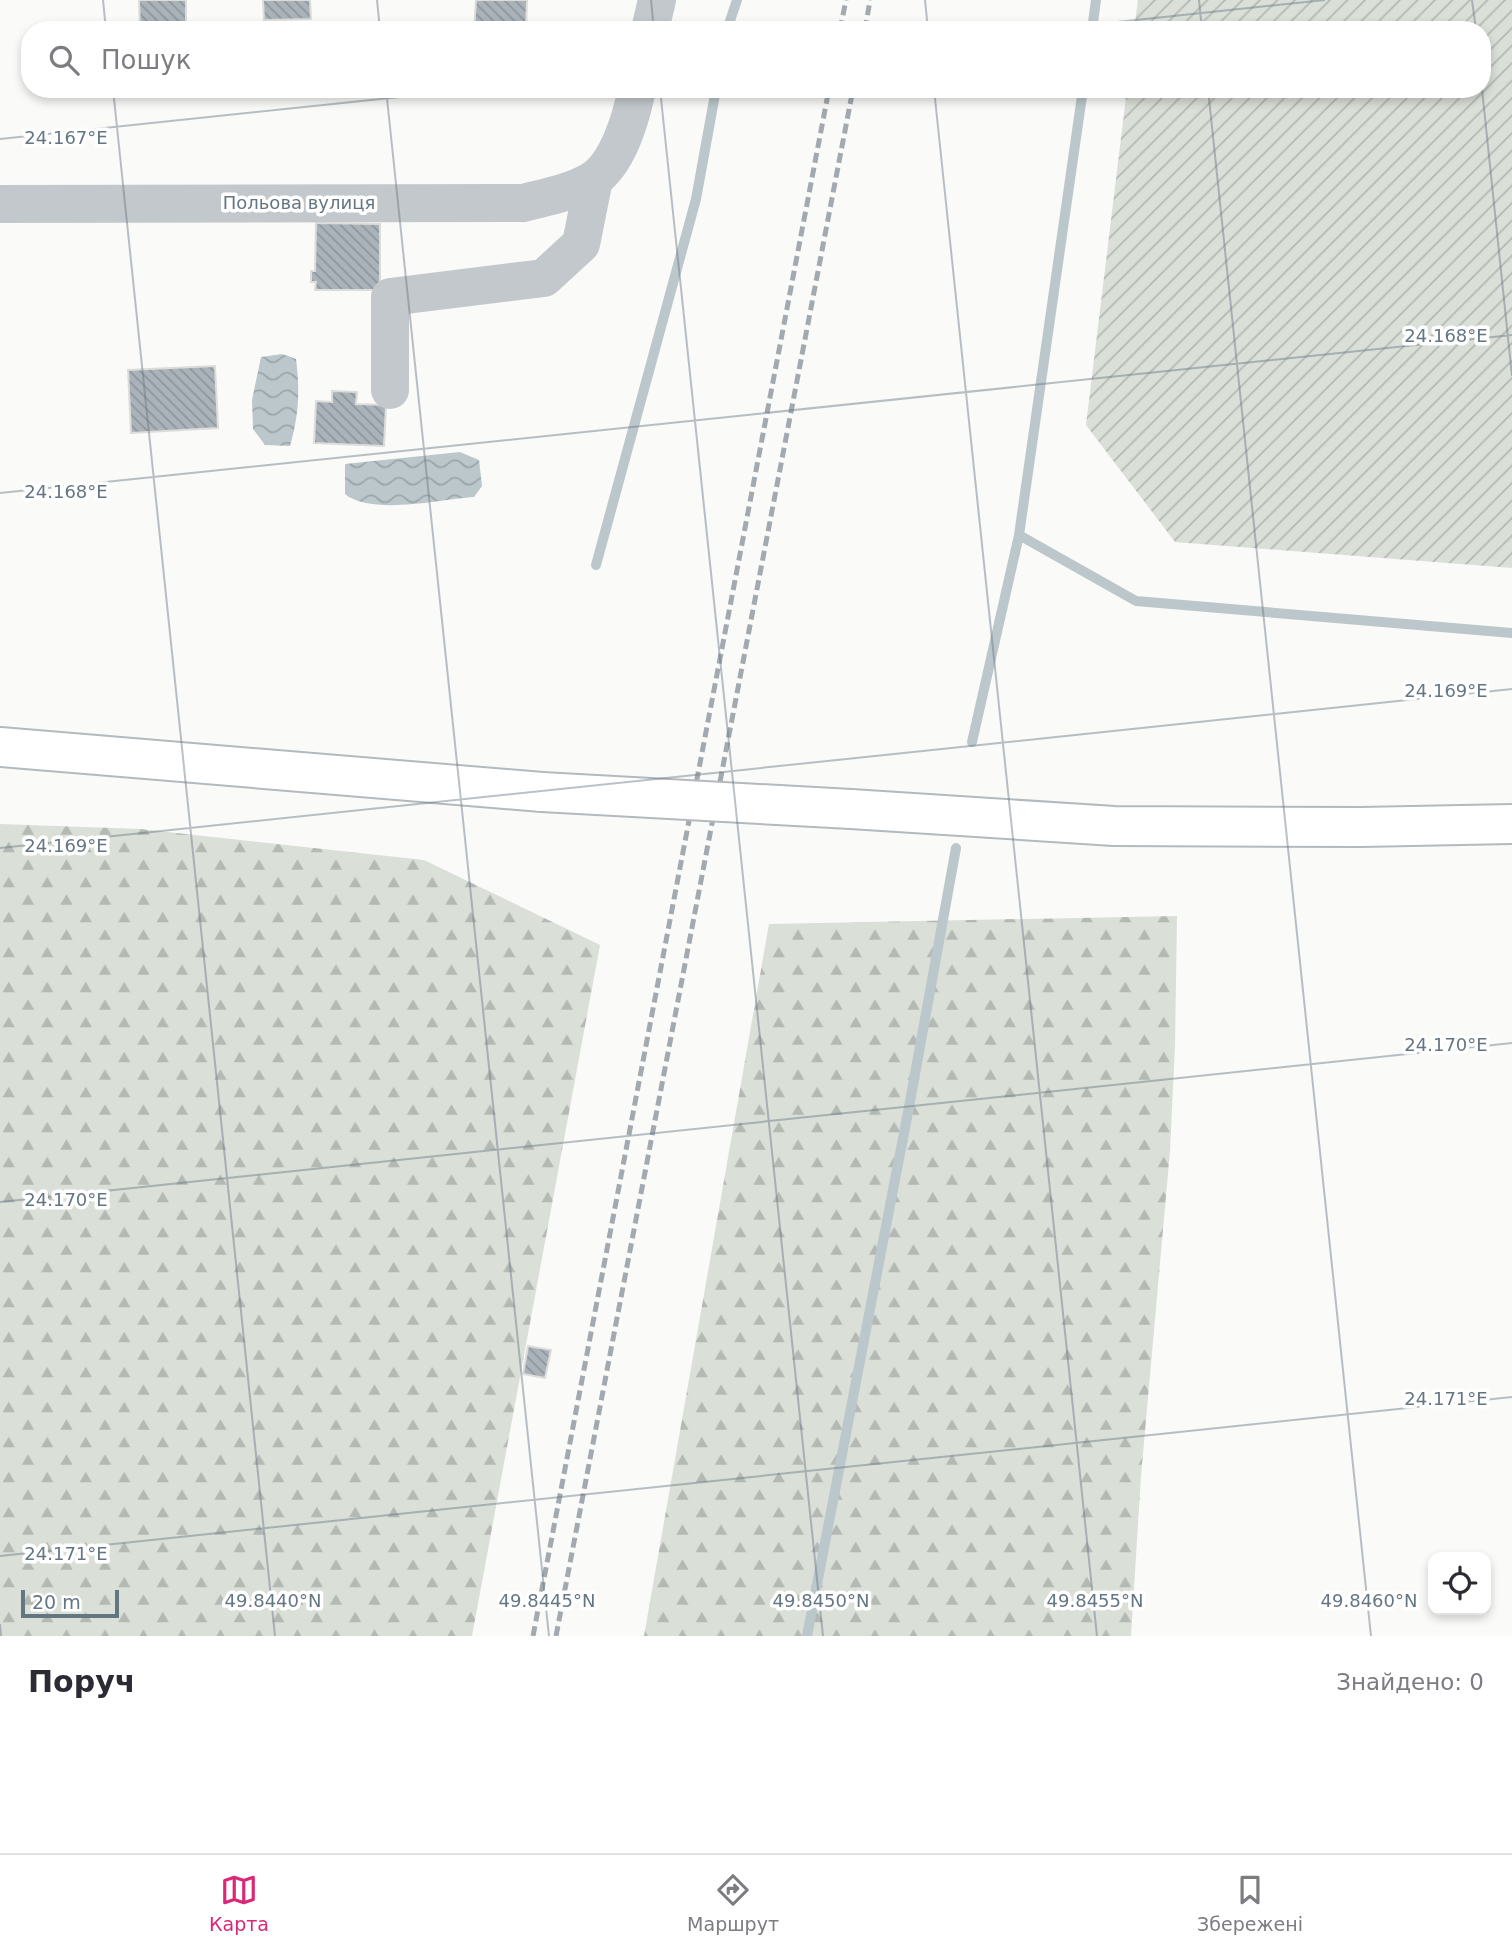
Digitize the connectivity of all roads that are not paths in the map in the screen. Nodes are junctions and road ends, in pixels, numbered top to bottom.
1 (657, 0) edge
2 (652, 21) edge
3 (635, 98) edge
4 (594, 179) junction
5 (0, 204) edge
6 (390, 390) dead end
7 (0, 747) edge
8 (1512, 824) edge

1 - 2 street
3 - 4 street
4 - 5 street, Польова вулиця
4 - 6 street
7 - 8 highway, bridge

